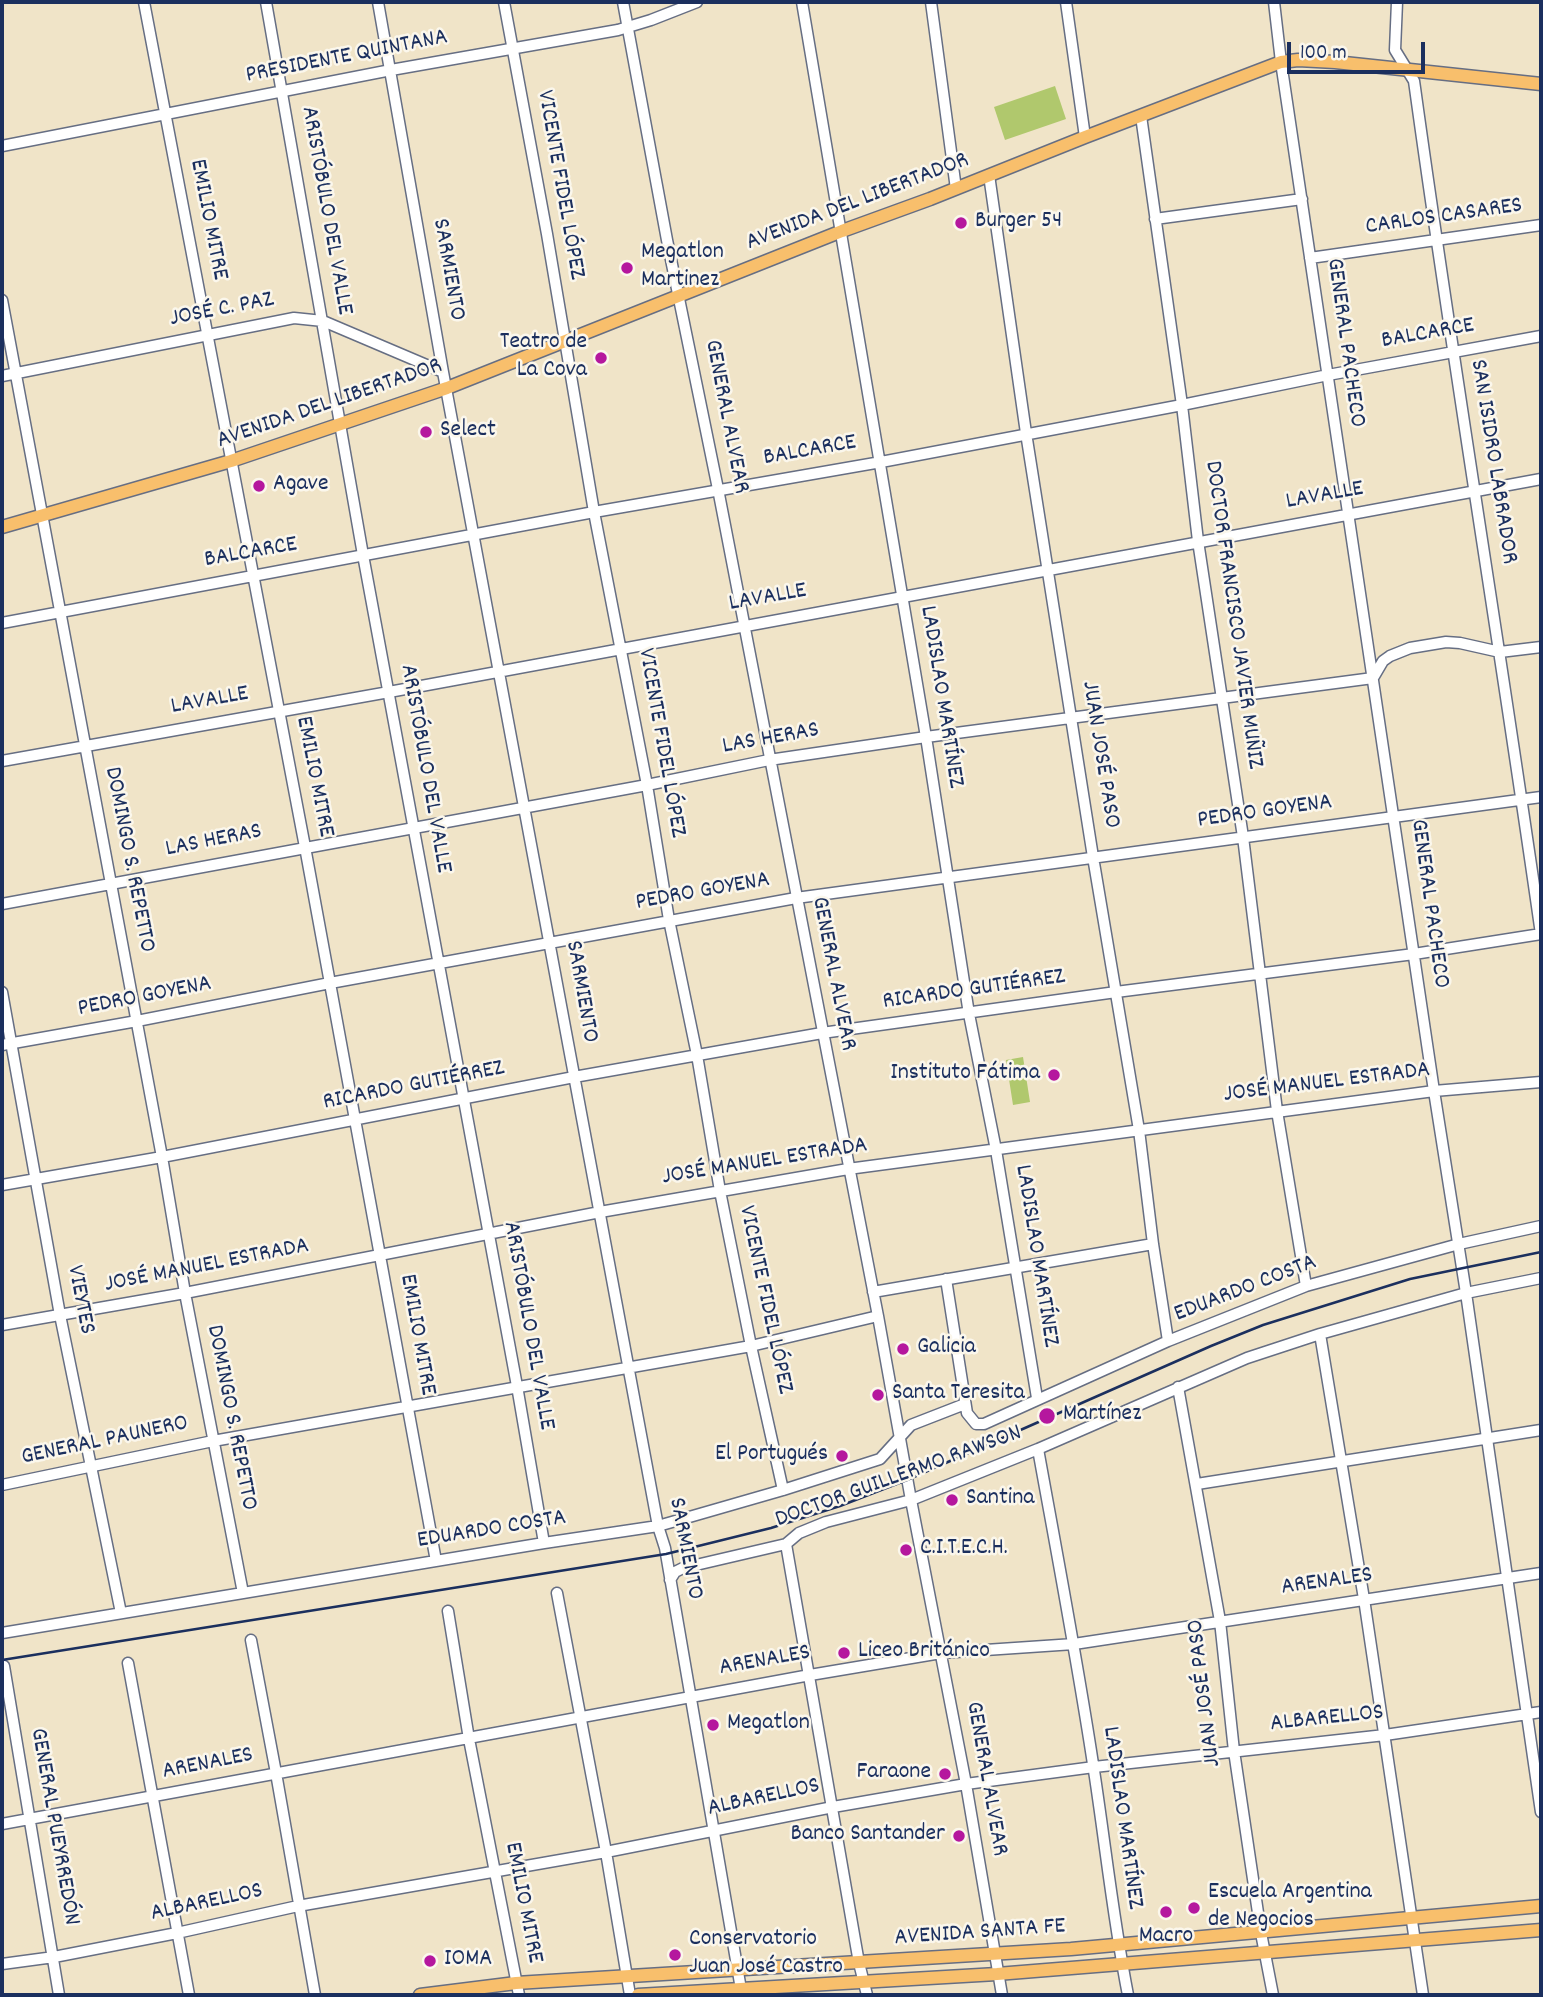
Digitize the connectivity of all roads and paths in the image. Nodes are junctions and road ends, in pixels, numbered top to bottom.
1 (144, 2) edge
2 (267, 2) edge
3 (378, 2) edge
4 (504, 2) edge
5 (623, 2) edge
6 (697, 2) edge
7 (802, 2) edge
8 (932, 2) edge
9 (1066, 2) edge
10 (1274, 2) edge
11 (1397, 2) edge
12 (628, 27) junction
13 (513, 48) junction
14 (1281, 62) junction
15 (1405, 68) junction
16 (391, 70) junction
17 (1541, 84) edge
18 (282, 92) junction
19 (166, 115) junction
20 (1141, 116) junction
21 (1085, 137) junction
22 (2, 146) edge
23 (989, 175) junction
24 (956, 189) junction
25 (1302, 199) junction
26 (1155, 219) junction
27 (1541, 225) edge
28 (842, 231) junction
29 (1436, 241) junction
30 (1310, 258) junction
31 (679, 295) junction
32 (2, 300) edge
33 (323, 321) junction
34 (208, 335) junction
35 (1541, 336) edge
36 (564, 342) junction
37 (1453, 352) junction
38 (443, 372) junction
39 (15, 373) junction
40 (1328, 375) junction
41 (2, 376) edge
42 (447, 388) junction
43 (1182, 405) junction
44 (341, 424) junction
45 (1026, 433) junction
46 (231, 461) junction
47 (880, 461) junction
48 (1541, 479) edge
49 (718, 489) junction
50 (1475, 491) junction
51 (594, 512) junction
52 (1349, 514) junction
53 (41, 515) junction
54 (2, 527) edge
55 (474, 535) junction
56 (1198, 541) junction
57 (363, 555) junction
58 (1049, 569) junction
59 (253, 575) junction
60 (902, 596) junction
61 (60, 612) junction
62 (2, 623) edge
63 (743, 625) junction
64 (1541, 647) edge
65 (621, 648) junction
66 (1500, 652) junction
67 (499, 671) junction
68 (1373, 678) junction
69 (389, 692) junction
70 (1223, 699) junction
71 (278, 711) junction
72 (1072, 718) junction
73 (926, 737) junction
74 (85, 746) junction
75 (769, 760) junction
76 (2, 761) edge
77 (648, 785) junction
78 (1541, 797) edge
79 (1522, 800) junction
80 (524, 807) junction
81 (1393, 816) junction
82 (414, 828) junction
83 (1243, 837) junction
84 (305, 847) junction
85 (1093, 858) junction
86 (947, 876) junction
87 (111, 883) junction
88 (796, 898) junction
89 (2, 904) edge
90 (669, 920) junction
91 (1541, 934) edge
92 (550, 944) junction
93 (1414, 954) junction
94 (438, 964) junction
95 (1260, 974) junction
96 (330, 983) junction
97 (2, 992) edge
98 (1116, 992) junction
99 (969, 1014) junction
100 (137, 1021) junction
101 (822, 1033) junction
102 (6, 1044) edge
103 (697, 1055) junction
104 (574, 1077) junction
105 (1541, 1082) edge
106 (1434, 1091) junction
107 (464, 1100) junction
108 (1277, 1111) junction
109 (355, 1119) junction
110 (1139, 1130) junction
111 (996, 1150) junction
112 (162, 1157) junction
113 (848, 1169) junction
114 (36, 1179) junction
115 (2, 1185) edge
116 (720, 1191) junction
117 (600, 1212) junction
118 (1541, 1226) edge
119 (489, 1234) junction
120 (1153, 1244) junction
121 (1458, 1244) junction
122 (380, 1255) junction
123 (1016, 1267) junction
124 (1541, 1278) edge
125 (946, 1279) junction
126 (1306, 1286) junction
127 (873, 1292) junction
128 (185, 1293) junction
129 (1466, 1293) junction
130 (60, 1315) junction
131 (878, 1316) junction
132 (2, 1325) edge
133 (1320, 1334) junction
134 (1168, 1341) junction
135 (751, 1346) junction
136 (629, 1369) junction
137 (517, 1386) junction
138 (1178, 1387) junction
139 (1037, 1398) junction
140 (965, 1404) junction
141 (408, 1405) junction
142 (1541, 1430) edge
143 (900, 1437) junction
144 (1487, 1438) junction
145 (213, 1441) junction
146 (1038, 1449) junction
147 (1341, 1461) junction
148 (89, 1466) junction
149 (1197, 1484) junction
150 (2, 1485) edge
151 (783, 1490) junction
152 (911, 1500) junction
153 (658, 1526) junction
154 (544, 1543) junction
155 (786, 1544) junction
156 (436, 1561) junction
157 (1541, 1573) edge
158 (1507, 1578) junction
159 (670, 1580) junction
160 (243, 1592) junction
161 (558, 1593) dead end
162 (1364, 1599) junction
163 (448, 1611) dead end
164 (121, 1613) junction
165 (1220, 1620) junction
166 (2, 1633) edge
167 (251, 1640) dead end
168 (1074, 1644) junction
169 (941, 1653) junction
170 (128, 1664) dead end
171 (4, 1667) dead end
172 (810, 1675) junction
173 (690, 1698) junction
174 (1541, 1712) edge
175 (1527, 1714) junction
176 (580, 1717) junction
177 (1385, 1735) junction
178 (469, 1739) junction
179 (1234, 1751) junction
180 (1094, 1766) junction
181 (276, 1773) junction
182 (965, 1784) junction
183 (152, 1796) junction
184 (832, 1807) junction
185 (1541, 1812) edge
186 (30, 1819) junction
187 (2, 1824) edge
188 (713, 1832) junction
189 (606, 1852) junction
190 (495, 1871) junction
191 (298, 1906) junction
192 (1541, 1906) edge
193 (1411, 1918) junction
194 (1541, 1930) edge
195 (177, 1933) junction
196 (1261, 1933) junction
197 (1414, 1940) junction
198 (1118, 1944) junction
199 (1265, 1953) junction
200 (995, 1955) junction
201 (54, 1957) junction
202 (859, 1963) junction
203 (1121, 1963) junction
204 (2, 1964) edge
205 (738, 1970) junction
206 (997, 1975) junction
207 (627, 1977) junction
208 (864, 1981) junction
209 (518, 1989) edge
210 (742, 1993) edge
211 (59, 1995) edge
212 (188, 1995) edge
213 (315, 1995) edge
214 (420, 1995) edge
215 (630, 1995) edge
216 (638, 1995) edge
217 (867, 1995) edge
218 (1002, 1995) edge
219 (1128, 1995) edge
220 (1273, 1995) edge
221 (1423, 1995) edge

1 - 19 street, EMILIO MITRE
2 - 18 street, ARISTÓBULO DEL VALLE
3 - 16 street, SARMIENTO
4 - 13 street, VICENTE FIDEL LÓPEZ
5 - 12 street, GENERAL ALVEAR
6 - 12 street, PRESIDENTE QUINTANA
7 - 28 street, LADISLAO MARTÍNEZ
8 - 24 street
9 - 21 street
10 - 14 street, GENERAL PACHECO
11 - 15 street, SAN ISIDRO LABRADOR
12 - 13 street, PRESIDENTE QUINTANA
12 - 31 street, GENERAL ALVEAR
13 - 16 street, PRESIDENTE QUINTANA
13 - 36 street, VICENTE FIDEL LÓPEZ
14 - 15 main road, AVENIDA DEL LIBERTADOR
14 - 20 main road, AVENIDA DEL LIBERTADOR
14 - 25 street, GENERAL PACHECO
15 - 17 main road, AVENIDA DEL LIBERTADOR
15 - 29 street, SAN ISIDRO LABRADOR
16 - 18 street, PRESIDENTE QUINTANA
16 - 38 street, SARMIENTO
18 - 19 street, PRESIDENTE QUINTANA
18 - 33 street, ARISTÓBULO DEL VALLE
19 - 22 street, PRESIDENTE QUINTANA
19 - 34 street, EMILIO MITRE
20 - 21 main road, AVENIDA DEL LIBERTADOR
20 - 26 street, DOCTOR FRANCISCO JAVIER MUÑIZ
21 - 23 main road, AVENIDA DEL LIBERTADOR
23 - 24 main road, AVENIDA DEL LIBERTADOR
23 - 45 street, JUAN JOSÉ PASO
24 - 28 main road, AVENIDA DEL LIBERTADOR
25 - 26 street
25 - 30 street, GENERAL PACHECO
26 - 43 street, DOCTOR FRANCISCO JAVIER MUÑIZ
27 - 29 street, CARLOS CASARES
28 - 31 main road, AVENIDA DEL LIBERTADOR
28 - 47 street, LADISLAO MARTÍNEZ
29 - 30 street, CARLOS CASARES
29 - 37 street, SAN ISIDRO LABRADOR
30 - 40 street, GENERAL PACHECO
31 - 36 main road, AVENIDA DEL LIBERTADOR
31 - 49 street, GENERAL ALVEAR
32 - 39 street, DOMINGO S. REPETTO
33 - 34 street, JOSÉ C. PAZ
33 - 38 street, JOSÉ C. PAZ
33 - 44 street, ARISTÓBULO DEL VALLE
34 - 39 street, JOSÉ C. PAZ
34 - 46 street, EMILIO MITRE
35 - 37 street, BALCARCE
36 - 42 main road, AVENIDA DEL LIBERTADOR
36 - 51 street, VICENTE FIDEL LÓPEZ
37 - 40 street, BALCARCE
37 - 50 street, SAN ISIDRO LABRADOR
38 - 42 street, SARMIENTO
39 - 41 street, JOSÉ C. PAZ
39 - 53 street, DOMINGO S. REPETTO
40 - 43 street, BALCARCE
40 - 52 street, GENERAL PACHECO
42 - 44 main road, AVENIDA DEL LIBERTADOR
42 - 55 street, SARMIENTO
43 - 45 street, BALCARCE
43 - 56 street, DOCTOR FRANCISCO JAVIER MUÑIZ
44 - 46 main road, AVENIDA DEL LIBERTADOR
44 - 57 street, ARISTÓBULO DEL VALLE
45 - 47 street, BALCARCE
45 - 58 street, JUAN JOSÉ PASO
46 - 53 main road, AVENIDA DEL LIBERTADOR
46 - 59 street, EMILIO MITRE
47 - 49 street, BALCARCE
47 - 60 street, LADISLAO MARTÍNEZ
48 - 50 street, LAVALLE
49 - 51 street, BALCARCE
49 - 63 street, GENERAL ALVEAR
50 - 52 street, LAVALLE
50 - 66 street, SAN ISIDRO LABRADOR
51 - 55 street, BALCARCE
51 - 65 street, VICENTE FIDEL LÓPEZ
52 - 56 street, LAVALLE
52 - 68 street, GENERAL PACHECO
53 - 54 main road, AVENIDA DEL LIBERTADOR
53 - 61 street, DOMINGO S. REPETTO
55 - 57 street, BALCARCE
55 - 67 street, SARMIENTO
56 - 58 street, LAVALLE
56 - 70 street, DOCTOR FRANCISCO JAVIER MUÑIZ
57 - 59 street, BALCARCE
57 - 69 street, ARISTÓBULO DEL VALLE
58 - 60 street, LAVALLE
58 - 72 street, JUAN JOSÉ PASO
59 - 61 street, BALCARCE
59 - 71 street, EMILIO MITRE
60 - 63 street, LAVALLE
60 - 73 street, LADISLAO MARTÍNEZ
61 - 62 street, BALCARCE
61 - 74 street, DOMINGO S. REPETTO
63 - 65 street, LAVALLE
63 - 75 street, GENERAL ALVEAR
64 - 66 street
65 - 67 street, LAVALLE
65 - 77 street, VICENTE FIDEL LÓPEZ
66 - 68 street
66 - 79 street, SAN ISIDRO LABRADOR
67 - 69 street, LAVALLE
67 - 80 street, SARMIENTO
68 - 70 street, LAS HERAS
68 - 81 street, GENERAL PACHECO
69 - 71 street, LAVALLE
69 - 82 street, ARISTÓBULO DEL VALLE
70 - 72 street, LAS HERAS
70 - 83 street, DOCTOR FRANCISCO JAVIER MUÑIZ
71 - 74 street, LAVALLE
71 - 84 street, EMILIO MITRE
72 - 73 street, LAS HERAS
72 - 85 street, JUAN JOSÉ PASO
73 - 75 street, LAS HERAS
73 - 86 street, LADISLAO MARTÍNEZ
74 - 76 street, LAVALLE
74 - 87 street, DOMINGO S. REPETTO
75 - 77 street, LAS HERAS
75 - 88 street, GENERAL ALVEAR
77 - 80 street, LAS HERAS
77 - 90 street, VICENTE FIDEL LÓPEZ
78 - 79 street, PEDRO GOYENA
79 - 81 street, PEDRO GOYENA
79 - 91 street, SAN ISIDRO LABRADOR
80 - 82 street, LAS HERAS
80 - 92 street, SARMIENTO
81 - 83 street, PEDRO GOYENA
81 - 93 street, GENERAL PACHECO
82 - 84 street, LAS HERAS
82 - 94 street, ARISTÓBULO DEL VALLE
83 - 85 street, PEDRO GOYENA
83 - 95 street, DOCTOR FRANCISCO JAVIER MUÑIZ
84 - 87 street, LAS HERAS
84 - 96 street, EMILIO MITRE
85 - 86 street, PEDRO GOYENA
85 - 98 street, JUAN JOSÉ PASO
86 - 88 street, PEDRO GOYENA
86 - 99 street, LADISLAO MARTÍNEZ
87 - 89 street, LAS HERAS
87 - 100 street, DOMINGO S. REPETTO
88 - 90 street, PEDRO GOYENA
88 - 101 street, GENERAL ALVEAR
90 - 92 street, PEDRO GOYENA
90 - 103 street, VICENTE FIDEL LÓPEZ
91 - 93 street, RICARDO GUTIÉRREZ
92 - 94 street, PEDRO GOYENA
92 - 104 street, SARMIENTO
93 - 95 street, RICARDO GUTIÉRREZ
93 - 106 street, GENERAL PACHECO
94 - 96 street, PEDRO GOYENA
94 - 107 street, ARISTÓBULO DEL VALLE
95 - 98 street, RICARDO GUTIÉRREZ
95 - 108 street, DOCTOR FRANCISCO JAVIER MUÑIZ
96 - 100 street, PEDRO GOYENA
96 - 109 street, EMILIO MITRE
97 - 102 street, VIEYTES
98 - 99 street, RICARDO GUTIÉRREZ
98 - 110 street, JUAN JOSÉ PASO
99 - 101 street, RICARDO GUTIÉRREZ
99 - 111 street, LADISLAO MARTÍNEZ
100 - 102 street, PEDRO GOYENA
100 - 112 street, DOMINGO S. REPETTO
101 - 103 street, RICARDO GUTIÉRREZ
101 - 113 street, GENERAL ALVEAR
102 - 114 street, VIEYTES
103 - 104 street, RICARDO GUTIÉRREZ
103 - 116 street, VICENTE FIDEL LÓPEZ
104 - 107 street, RICARDO GUTIÉRREZ
104 - 117 street, SARMIENTO
105 - 106 street, JOSÉ MANUEL ESTRADA
106 - 108 street, JOSÉ MANUEL ESTRADA
106 - 121 street, GENERAL PACHECO
107 - 109 street, RICARDO GUTIÉRREZ
107 - 119 street, ARISTÓBULO DEL VALLE
108 - 110 street, JOSÉ MANUEL ESTRADA
108 - 126 street, DOCTOR FRANCISCO JAVIER MUÑIZ
109 - 112 street, RICARDO GUTIÉRREZ
109 - 122 street, EMILIO MITRE
110 - 111 street, JOSÉ MANUEL ESTRADA
110 - 120 street, JUAN JOSÉ PASO
111 - 113 street, JOSÉ MANUEL ESTRADA
111 - 123 street, LADISLAO MARTÍNEZ
112 - 114 street, RICARDO GUTIÉRREZ
112 - 128 street, DOMINGO S. REPETTO
113 - 116 street, JOSÉ MANUEL ESTRADA
113 - 127 street, GENERAL ALVEAR
114 - 115 street, RICARDO GUTIÉRREZ
114 - 130 street, VIEYTES
116 - 117 street, JOSÉ MANUEL ESTRADA
116 - 135 street, VICENTE FIDEL LÓPEZ
117 - 119 street, JOSÉ MANUEL ESTRADA
117 - 136 street, SARMIENTO
118 - 121 street, EDUARDO COSTA
119 - 122 street, JOSÉ MANUEL ESTRADA
119 - 137 street, ARISTÓBULO DEL VALLE
120 - 123 street
120 - 134 street, JUAN JOSÉ PASO
121 - 126 street, EDUARDO COSTA
121 - 129 street, GENERAL PACHECO
122 - 128 street, JOSÉ MANUEL ESTRADA
122 - 141 street, EMILIO MITRE
123 - 125 street
123 - 139 street, LADISLAO MARTÍNEZ
124 - 129 street, DOCTOR GUILLERMO RAWSON
125 - 127 street
125 - 140 street
126 - 134 street, EDUARDO COSTA
127 - 131 street, GENERAL ALVEAR
128 - 130 street, JOSÉ MANUEL ESTRADA
128 - 145 street, DOMINGO S. REPETTO
129 - 133 street, DOCTOR GUILLERMO RAWSON
129 - 144 street, GENERAL PACHECO
130 - 132 street, JOSÉ MANUEL ESTRADA
130 - 148 street, VIEYTES
131 - 135 street, GENERAL PAUNERO
131 - 143 street, GENERAL ALVEAR
133 - 138 street, DOCTOR GUILLERMO RAWSON
133 - 147 street
134 - 139 street, EDUARDO COSTA
135 - 136 street, GENERAL PAUNERO
135 - 151 street, VICENTE FIDEL LÓPEZ
136 - 137 street, GENERAL PAUNERO
136 - 153 street, SARMIENTO
137 - 141 street, GENERAL PAUNERO
137 - 154 street, ARISTÓBULO DEL VALLE
138 - 146 street, DOCTOR GUILLERMO RAWSON
138 - 149 street, JUAN JOSÉ PASO
139 - 140 street, EDUARDO COSTA
140 - 143 street, EDUARDO COSTA
141 - 145 street, GENERAL PAUNERO
141 - 156 street, EMILIO MITRE
142 - 144 street
143 - 151 street, EDUARDO COSTA
143 - 152 street, GENERAL ALVEAR
144 - 147 street
144 - 158 street, GENERAL PACHECO
145 - 148 street, GENERAL PAUNERO
145 - 160 street, DOMINGO S. REPETTO
146 - 152 street, DOCTOR GUILLERMO RAWSON
146 - 168 street, LADISLAO MARTÍNEZ
147 - 149 street
147 - 162 street
148 - 150 street, GENERAL PAUNERO
148 - 164 street, VIEYTES
149 - 165 street, JUAN JOSÉ PASO
151 - 153 street, EDUARDO COSTA
152 - 155 street, DOCTOR GUILLERMO RAWSON
152 - 169 street, GENERAL ALVEAR
153 - 154 street, EDUARDO COSTA
153 - 159 street, SARMIENTO
154 - 156 street, EDUARDO COSTA
155 - 159 street, DOCTOR GUILLERMO RAWSON
155 - 172 street
156 - 160 street, EDUARDO COSTA
157 - 158 street, ARENALES
158 - 162 street, ARENALES
158 - 175 street, GENERAL PACHECO
159 - 173 street, SARMIENTO
160 - 164 street, EDUARDO COSTA
161 - 176 street
162 - 165 street, ARENALES
162 - 177 street
163 - 178 street, EMILIO MITRE
164 - 166 street, EDUARDO COSTA
165 - 168 street, ARENALES
165 - 179 street, JUAN JOSÉ PASO
167 - 181 street
168 - 169 street, ARENALES
168 - 180 street, LADISLAO MARTÍNEZ
169 - 172 street, ARENALES
169 - 182 street, GENERAL ALVEAR
170 - 183 street
171 - 186 street, GENERAL PUEYRREDÓN
172 - 173 street, ARENALES
172 - 184 street
173 - 176 street, ARENALES
173 - 188 street, SARMIENTO
174 - 175 street, ALBARELLOS
175 - 177 street, ALBARELLOS
175 - 185 street, GENERAL PACHECO
176 - 178 street, ARENALES
176 - 189 street
177 - 179 street, ALBARELLOS
177 - 193 street
178 - 181 street, ARENALES
178 - 190 street, EMILIO MITRE
179 - 180 street, ALBARELLOS
179 - 196 street, JUAN JOSÉ PASO
180 - 182 street, ALBARELLOS
180 - 198 street, LADISLAO MARTÍNEZ
181 - 183 street, ARENALES
181 - 191 street
182 - 184 street, ALBARELLOS
182 - 200 street, GENERAL ALVEAR
183 - 186 street, ARENALES
183 - 195 street
184 - 188 street, ALBARELLOS
184 - 202 street
186 - 187 street, ARENALES
186 - 201 street, GENERAL PUEYRREDÓN
188 - 189 street, ALBARELLOS
188 - 205 street, SARMIENTO
189 - 190 street, ALBARELLOS
189 - 207 street
190 - 191 street, ALBARELLOS
190 - 209 street, EMILIO MITRE
191 - 195 street, ALBARELLOS
191 - 213 street
192 - 193 main road, AVENIDA SANTA FE
193 - 196 main road, AVENIDA SANTA FE
193 - 197 street
194 - 197 main road, AVENIDA SANTA FE
195 - 201 street, ALBARELLOS
195 - 212 street
196 - 198 main road, AVENIDA SANTA FE
196 - 199 street, JUAN JOSÉ PASO
197 - 199 main road, AVENIDA SANTA FE
197 - 221 street
198 - 200 main road, AVENIDA SANTA FE
198 - 203 street, LADISLAO MARTÍNEZ
199 - 203 main road, AVENIDA SANTA FE
199 - 220 street, JUAN JOSÉ PASO
200 - 202 main road, AVENIDA SANTA FE
200 - 206 street, GENERAL ALVEAR
201 - 204 street, ALBARELLOS
201 - 211 street, GENERAL PUEYRREDÓN
202 - 205 main road, AVENIDA SANTA FE
202 - 208 street
203 - 206 main road, AVENIDA SANTA FE
203 - 219 street, LADISLAO MARTÍNEZ
205 - 207 main road, AVENIDA SANTA FE
205 - 210 street, SARMIENTO
206 - 208 main road, AVENIDA SANTA FE
206 - 218 street, GENERAL ALVEAR
207 - 209 main road, AVENIDA SANTA FE
207 - 215 street
208 - 210 main road, AVENIDA SANTA FE
208 - 217 street
209 - 214 main road, AVENIDA SANTA FE
210 - 216 main road, AVENIDA SANTA FE

